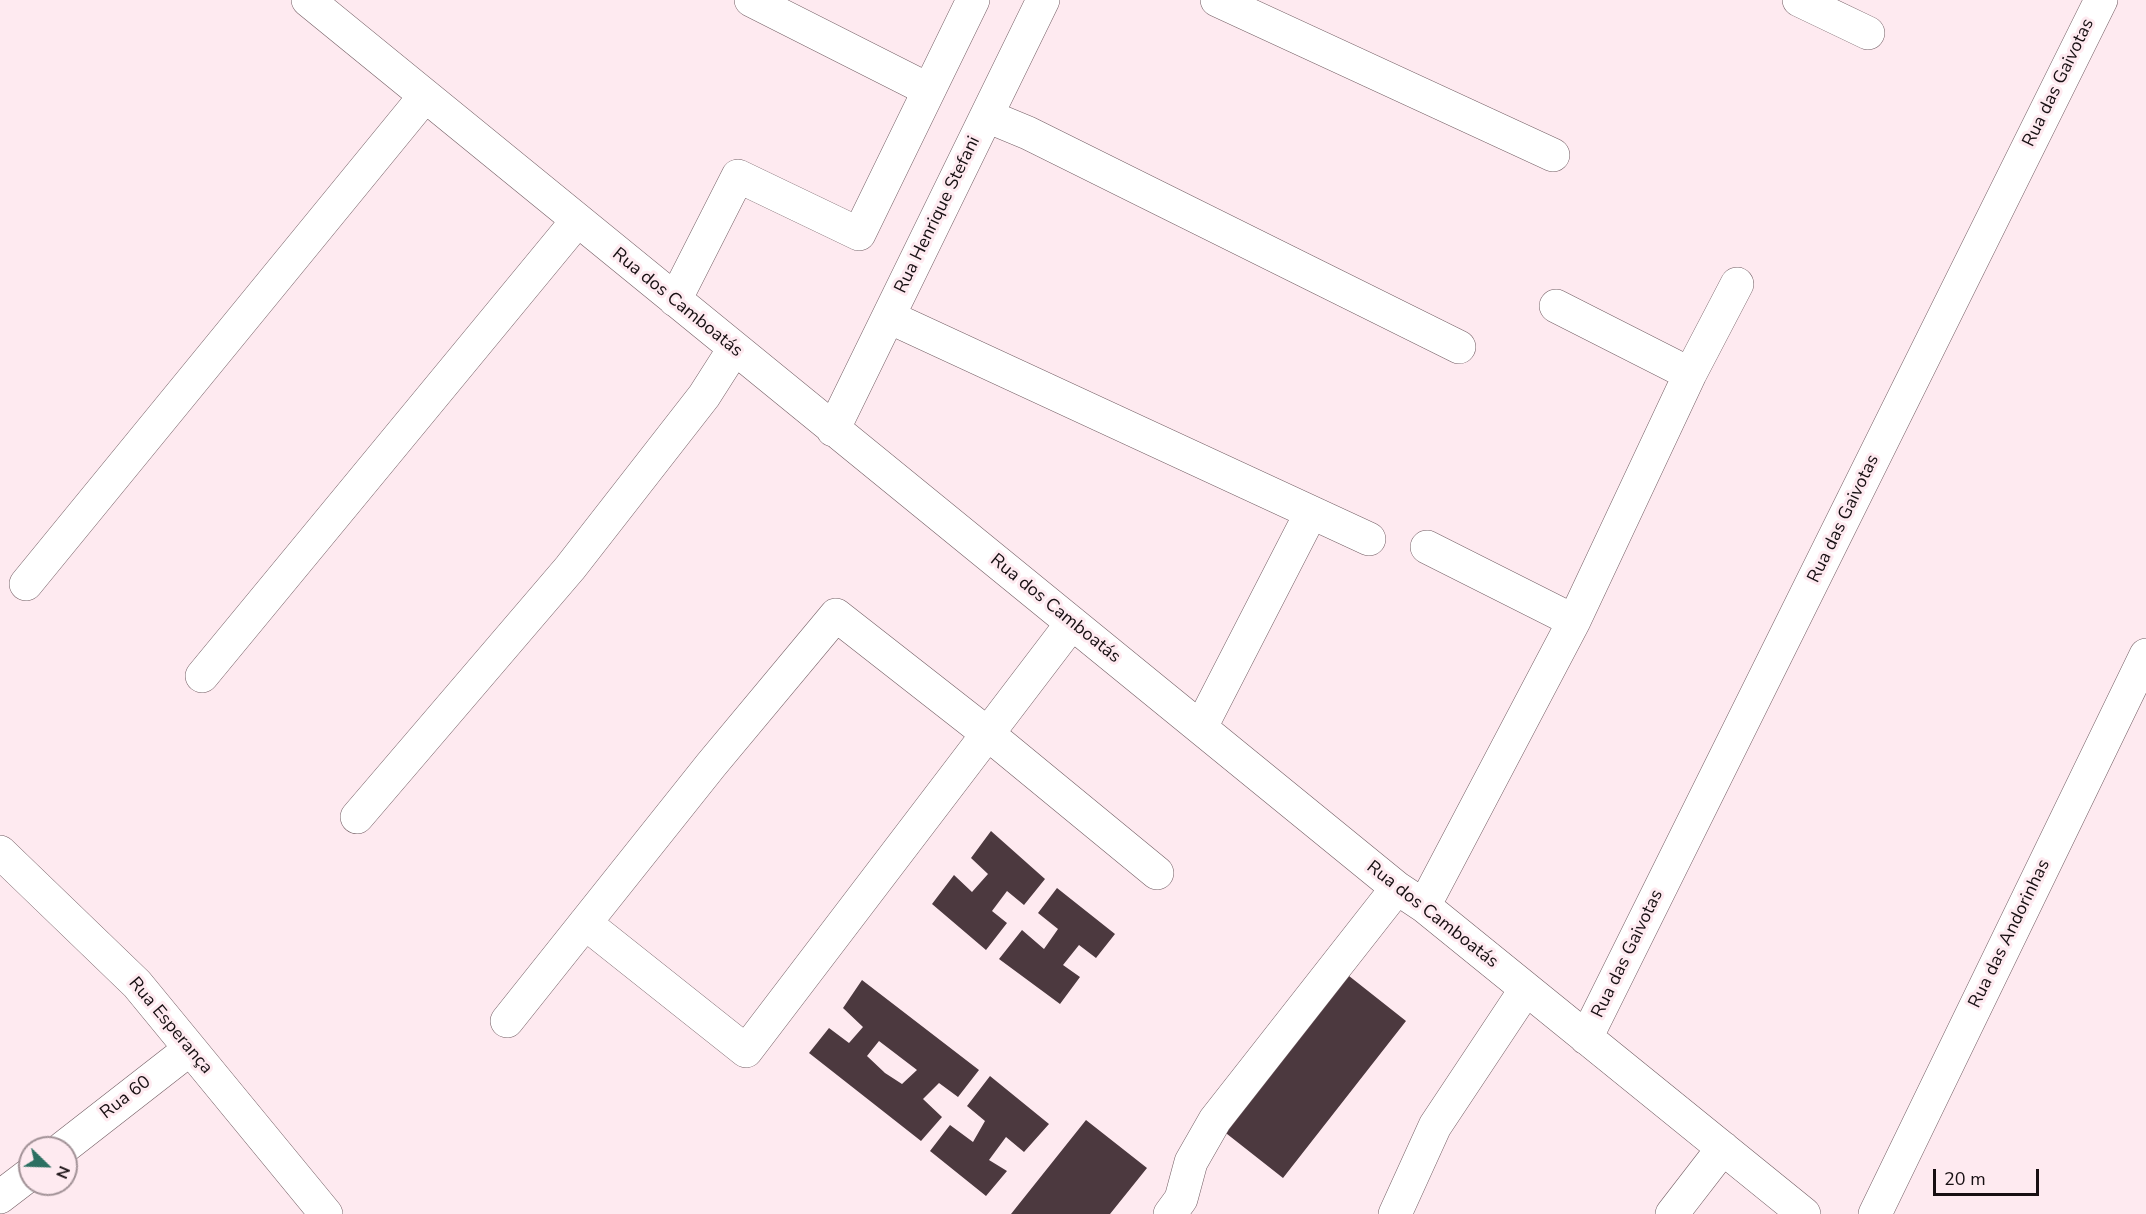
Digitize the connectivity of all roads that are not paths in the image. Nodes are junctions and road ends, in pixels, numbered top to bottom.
1 (308, 0) edge
2 (751, 0) edge
3 (973, 0) edge
4 (1043, 0) edge
5 (1217, 0) edge
6 (1799, 0) edge
7 (2101, 0) edge
8 (1868, 33) dead end
9 (929, 90) junction
10 (425, 96) junction
11 (987, 116) junction
12 (1553, 155) dead end
13 (577, 221) junction
14 (1737, 284) dead end
15 (675, 300) junction
16 (1556, 306) dead end
17 (889, 316) junction
18 (1459, 347) dead end
19 (734, 349) junction
20 (1690, 374) junction
21 (833, 430) junction
22 (1311, 513) junction
23 (1369, 539) dead end
24 (1427, 547) dead end
25 (26, 584) dead end
26 (1574, 621) junction
27 (1072, 623) junction
28 (2146, 655) edge
29 (202, 676) dead end
30 (1201, 727) junction
31 (988, 734) junction
32 (357, 817) dead end
33 (0, 852) edge
34 (1156, 873) dead end
35 (1397, 888) junction
36 (1424, 906) junction
37 (585, 923) junction
38 (1526, 989) junction
39 (507, 1021) dead end
40 (1586, 1038) junction
41 (190, 1049) junction
42 (78, 1136) edge
43 (1723, 1148) junction
44 (18, 1183) edge
45 (0, 1197) edge
46 (326, 1214) edge
47 (1170, 1214) edge
48 (1395, 1214) edge
49 (1672, 1214) edge
50 (1804, 1214) edge
51 (1875, 1214) edge

1 - 10 street, Rua dos Camboatás
2 - 9 street
3 - 9 street
4 - 11 street, Rua Henrique Stefani
5 - 12 street
6 - 8 street
7 - 40 street, Rua das Gaivotas
9 - 15 street
10 - 13 street, Rua dos Camboatás
10 - 25 street
11 - 17 street, Rua Henrique Stefani
11 - 18 street
13 - 15 street, Rua dos Camboatás
13 - 29 street
14 - 20 street
15 - 19 street, Rua dos Camboatás
16 - 20 street
17 - 21 street, Rua Henrique Stefani
17 - 22 street
19 - 21 street, Rua dos Camboatás
19 - 32 street
20 - 26 street
21 - 27 street, Rua dos Camboatás
22 - 23 street
22 - 30 street
24 - 26 street
26 - 36 street
27 - 30 street, Rua dos Camboatás
27 - 31 street
28 - 51 street, Rua das Andorinhas
30 - 35 street, Rua dos Camboatás
31 - 34 street
31 - 37 street
31 - 37 street
33 - 41 street, Rua Esperança
35 - 36 street, Rua dos Camboatás
35 - 47 street
36 - 38 street, Rua dos Camboatás
37 - 39 street
38 - 40 street, Rua dos Camboatás
38 - 48 street
40 - 43 street, Rua dos Camboatás
41 - 42 street, Rua 60
41 - 46 street, Rua Esperança
43 - 49 street
43 - 50 street, Rua dos Camboatás
44 - 45 street

